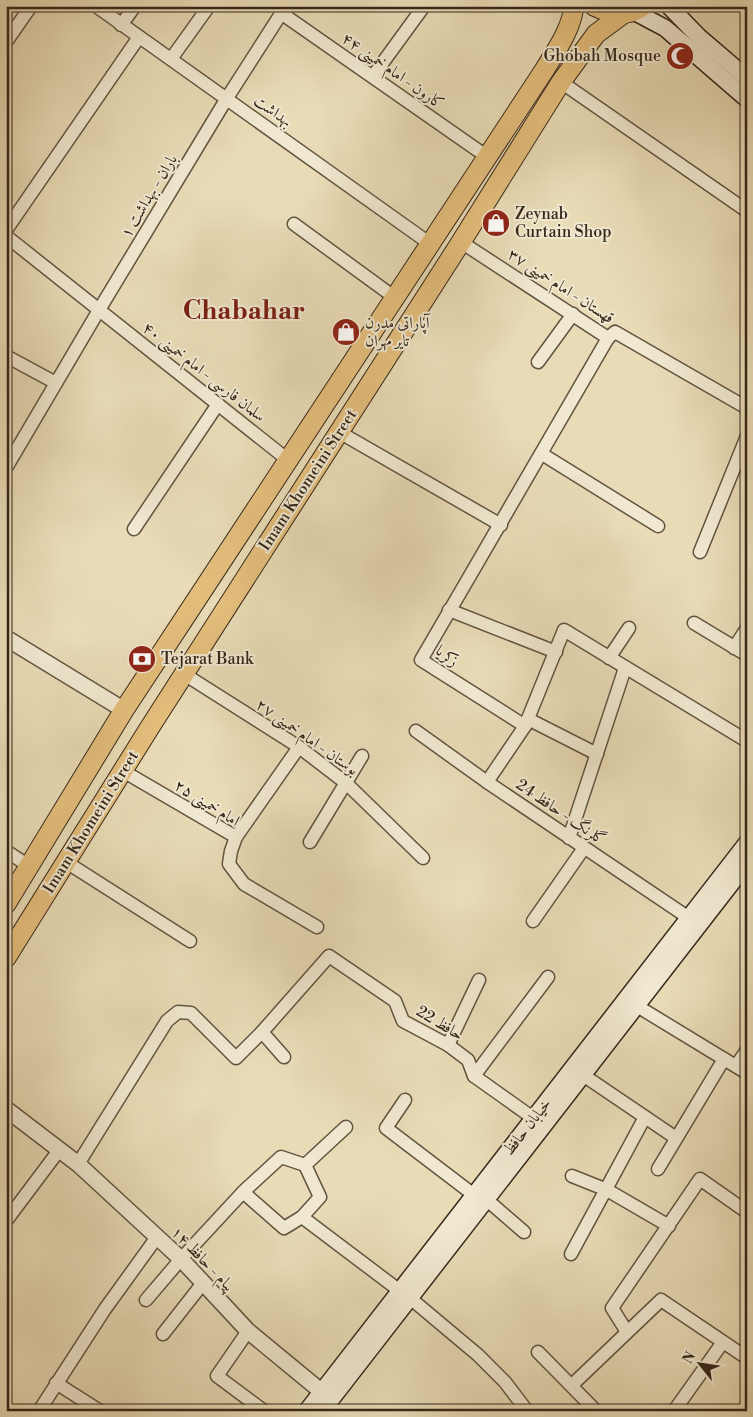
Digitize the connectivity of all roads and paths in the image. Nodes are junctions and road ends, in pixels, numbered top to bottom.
1 (31, 6) edge
2 (96, 6) edge
3 (135, 6) edge
4 (209, 6) edge
5 (424, 6) edge
6 (574, 6) edge
7 (594, 6) edge
8 (669, 6) edge
9 (284, 10) edge
10 (633, 10) edge
11 (121, 25) junction
12 (139, 37) junction
13 (6, 42) edge
14 (171, 59) junction
15 (373, 76) junction
16 (747, 78) edge
17 (561, 82) junction
18 (227, 98) junction
19 (747, 99) edge
20 (486, 156) junction
21 (747, 210) edge
22 (294, 224) dead end
23 (6, 230) edge
24 (6, 236) edge
25 (461, 242) junction
26 (430, 243) junction
27 (394, 297) junction
28 (99, 310) junction
29 (573, 314) junction
30 (608, 338) junction
31 (6, 356) edge
32 (538, 362) dead end
33 (56, 383) junction
34 (218, 404) junction
35 (747, 408) edge
36 (339, 432) junction
37 (747, 436) edge
38 (542, 454) junction
39 (288, 460) junction
40 (6, 468) edge
41 (501, 525) junction
42 (658, 526) dead end
43 (134, 529) dead end
44 (700, 552) dead end
45 (202, 591) junction
46 (227, 607) junction
47 (450, 610) junction
48 (694, 624) dead end
49 (629, 628) dead end
50 (747, 628) edge
51 (6, 638) edge
52 (734, 648) junction
53 (556, 652) junction
54 (747, 655) edge
55 (609, 658) junction
56 (625, 668) junction
57 (184, 674) junction
58 (124, 710) junction
59 (526, 722) junction
60 (416, 731) dead end
61 (747, 741) edge
62 (299, 747) junction
63 (597, 754) junction
64 (362, 756) dead end
65 (123, 771) junction
66 (487, 782) junction
67 (346, 783) junction
68 (236, 837) junction
69 (569, 838) junction
70 (310, 842) dead end
71 (747, 843) edge
72 (584, 848) junction
73 (6, 851) edge
74 (423, 858) dead end
75 (66, 862) junction
76 (747, 863) edge
77 (29, 866) junction
78 (6, 904) edge
79 (689, 918) junction
80 (533, 921) dead end
81 (317, 927) dead end
82 (190, 940) dead end
83 (6, 958) edge
84 (548, 977) dead end
85 (479, 980) dead end
86 (636, 1006) junction
87 (262, 1032) junction
88 (448, 1045) junction
89 (747, 1050) edge
90 (284, 1057) dead end
91 (724, 1059) junction
92 (736, 1066) junction
93 (747, 1073) edge
94 (583, 1075) junction
95 (474, 1076) junction
96 (405, 1100) dead end
97 (6, 1109) edge
98 (645, 1117) junction
99 (534, 1118) junction
100 (346, 1127) dead end
101 (676, 1138) junction
102 (60, 1150) junction
103 (78, 1164) junction
104 (305, 1165) junction
105 (658, 1169) dead end
106 (572, 1176) dead end
107 (607, 1190) junction
108 (243, 1192) junction
109 (480, 1197) junction
110 (747, 1212) edge
111 (302, 1216) junction
112 (6, 1221) edge
113 (669, 1226) junction
114 (524, 1232) dead end
115 (157, 1237) junction
116 (571, 1254) dead end
117 (181, 1259) junction
118 (203, 1283) junction
119 (405, 1295) junction
120 (146, 1300) dead end
121 (248, 1331) junction
122 (627, 1332) junction
123 (163, 1334) dead end
124 (723, 1342) junction
125 (538, 1352) dead end
126 (747, 1358) edge
127 (56, 1383) junction
128 (572, 1385) junction
129 (322, 1392) junction
130 (256, 1408) edge
131 (39, 1411) edge
132 (100, 1411) edge
133 (307, 1411) edge
134 (322, 1411) edge
135 (528, 1411) edge
136 (596, 1411) edge
137 (674, 1411) edge

1 - 13 street
2 - 11 street, بهداشت
3 - 11 street
4 - 14 street
5 - 15 street
6 - 20 main road, Imam Khomeini Street
7 - 10 main road
8 - 16 main road
9 - 15 street, کارون - امام خمینی ۴۴
9 - 18 street, باران - بهداشت ۱
10 - 17 main road, Imam Khomeini Street
10 - 19 main road
11 - 12 street, بهداشت
12 - 14 street, بهداشت
12 - 23 street
14 - 18 street, بهداشت
15 - 20 street, کارون - امام خمینی ۴۴
17 - 21 street
17 - 25 main road, Imam Khomeini Street
18 - 26 street, بهداشت
18 - 28 street, باران - بهداشت ۱
20 - 26 main road, Imam Khomeini Street
22 - 27 street
24 - 28 street, سلمان فارسی - امام خمینی ۴۰
25 - 29 street, قهستان - امام خمینی ۳۷
25 - 36 main road, Imam Khomeini Street
26 - 27 main road, Imam Khomeini Street
27 - 39 main road, Imam Khomeini Street
28 - 33 street, باران - بهداشت ۱
28 - 34 street, سلمان فارسی - امام خمینی ۴۰
29 - 30 street, قهستان - امام خمینی ۳۷
29 - 32 street
30 - 35 street, قهستان - امام خمینی ۳۷
30 - 38 street, زکریا
31 - 33 street
33 - 40 street, باران - بهداشت ۱
34 - 39 street, سلمان فارسی - امام خمینی ۴۰
34 - 43 street
36 - 41 street
36 - 46 main road, Imam Khomeini Street
37 - 44 street
38 - 41 street, زکریا
38 - 42 street
39 - 45 main road, Imam Khomeini Street
41 - 47 street, زکریا
45 - 46 main road
45 - 58 main road, Imam Khomeini Street
46 - 57 main road, Imam Khomeini Street
47 - 53 street
47 - 59 street, زکریا
48 - 52 street
49 - 55 street
50 - 52 street
51 - 58 street
52 - 54 street
53 - 55 street
53 - 59 street
55 - 56 street
56 - 61 street
56 - 63 street
57 - 62 street, بوستان - امام خمینی ۲۷
57 - 65 main road, Imam Khomeini Street
58 - 77 main road, Imam Khomeini Street
59 - 63 street
59 - 66 street
60 - 66 street, گلرنگ - حافظ 24
62 - 67 street, بوستان - امام خمینی ۲۷
62 - 68 street
63 - 69 street
64 - 67 street
65 - 68 street, امام خمینی ۲۵
65 - 75 main road, Imam Khomeini Street
66 - 69 street, گلرنگ - حافظ 24
67 - 70 street
67 - 74 street, بوستان - امام خمینی ۲۷
68 - 81 street, امام خمینی ۲۵
69 - 72 street, گلرنگ - حافظ 24
71 - 79 main road, خیابان حافظ
72 - 79 street, گلرنگ - حافظ 24
72 - 80 street
73 - 77 street
75 - 82 street
75 - 83 main road, Imam Khomeini Street
76 - 86 main road, خیابان حافظ
77 - 78 main road, Imam Khomeini Street
79 - 99 main road, خیابان حافظ
84 - 95 street
85 - 88 street
86 - 91 street
86 - 94 main road, خیابان حافظ
87 - 88 street, حافظ 22
87 - 90 street
87 - 103 street
88 - 95 street, حافظ 22
89 - 92 street
91 - 92 street
91 - 101 street
92 - 93 street
94 - 98 street
94 - 109 main road, خیابان حافظ
95 - 99 street, حافظ 22
96 - 109 street
97 - 102 street, پیام - حافظ ۱۴
98 - 101 street
98 - 107 street
99 - 109 main road, خیابان حافظ
100 - 104 street
101 - 105 street
102 - 103 street, پیام - حافظ ۱۴
102 - 112 street
103 - 115 street, پیام - حافظ ۱۴
104 - 108 street
104 - 111 street
106 - 107 street
107 - 113 street
107 - 116 street
108 - 111 street
108 - 117 street
109 - 114 street
109 - 119 main road, خیابان حافظ
110 - 113 street
111 - 119 street
113 - 122 street
115 - 117 street, پیام - حافظ ۱۴
115 - 127 street
117 - 118 street, پیام - حافظ ۱۴
117 - 120 street
118 - 121 street, پیام - حافظ ۱۴
118 - 123 street
119 - 129 main road, خیابان حافظ
119 - 134 main road, خیابان حافظ
119 - 135 street
121 - 129 street, پیام - حافظ ۱۴
121 - 130 street
122 - 124 street
122 - 128 street
124 - 126 street
124 - 137 street
125 - 128 street
127 - 131 street
127 - 132 street
128 - 136 street
129 - 133 main road, خیابان حافظ

